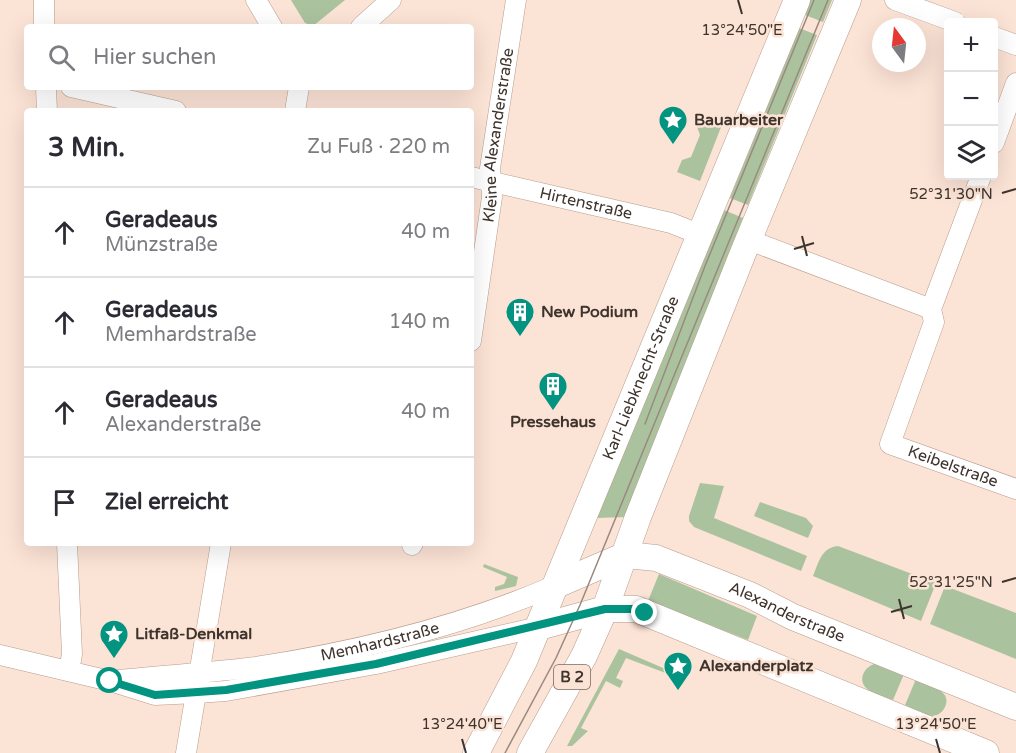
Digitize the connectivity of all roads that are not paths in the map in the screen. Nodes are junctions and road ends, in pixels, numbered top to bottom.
1 (44, 0) edge
2 (256, 0) edge
3 (391, 0) edge
4 (516, 0) edge
5 (797, 0) edge
6 (848, 0) edge
7 (895, 0) edge
8 (944, 18) edge
9 (45, 24) edge
10 (270, 24) edge
11 (364, 24) edge
12 (998, 39) edge
13 (1016, 45) edge
14 (1016, 83) edge
15 (46, 90) edge
16 (84, 90) edge
17 (298, 90) edge
18 (47, 108) edge
19 (163, 108) edge
20 (296, 108) edge
21 (998, 130) edge
22 (474, 178) edge
23 (979, 180) edge
24 (491, 181) junction
25 (701, 235) junction
26 (749, 240) junction
27 (931, 309) junction
28 (474, 321) edge
29 (1016, 489) edge
30 (67, 546) edge
31 (220, 546) edge
32 (626, 555) junction
33 (556, 585) junction
34 (605, 609) junction
35 (539, 627) junction
36 (0, 655) edge
37 (69, 671) junction
38 (199, 674) junction
39 (110, 681) junction
40 (196, 693) junction
41 (1016, 706) edge
42 (186, 753) edge
43 (476, 753) edge
44 (530, 753) edge
45 (986, 753) edge

1 - 9 street
2 - 10 street
3 - 11 street
4 - 24 street, Kleine Alexanderstraße
5 - 25 main road, Karl-Liebknecht-Straße
6 - 26 main road
7 - 8 street
12 - 13 street
14 - 21 street
15 - 18 street
16 - 19 street
17 - 20 street
22 - 24 street, Hirtenstraße
23 - 27 street
24 - 25 street, Hirtenstraße
24 - 28 street, Kleine Alexanderstraße
25 - 33 main road, Karl-Liebknecht-Straße
26 - 27 street
26 - 32 main road
27 - 29 street, Keibelstraße
30 - 37 street
31 - 38 street
32 - 33 main road, Alexanderstraße
32 - 34 main road
32 - 41 main road, Alexanderstraße
33 - 35 main road, Karl-Liebknecht-Straße
33 - 38 street, Memhardstraße
34 - 35 main road
34 - 44 main road, B 2
34 - 45 main road
35 - 40 street, Memhardstraße
35 - 43 main road, Karl-Liebknecht-Straße
36 - 37 street
37 - 39 street
38 - 39 street, Memhardstraße
38 - 40 street
39 - 40 street, Memhardstraße
40 - 42 street

